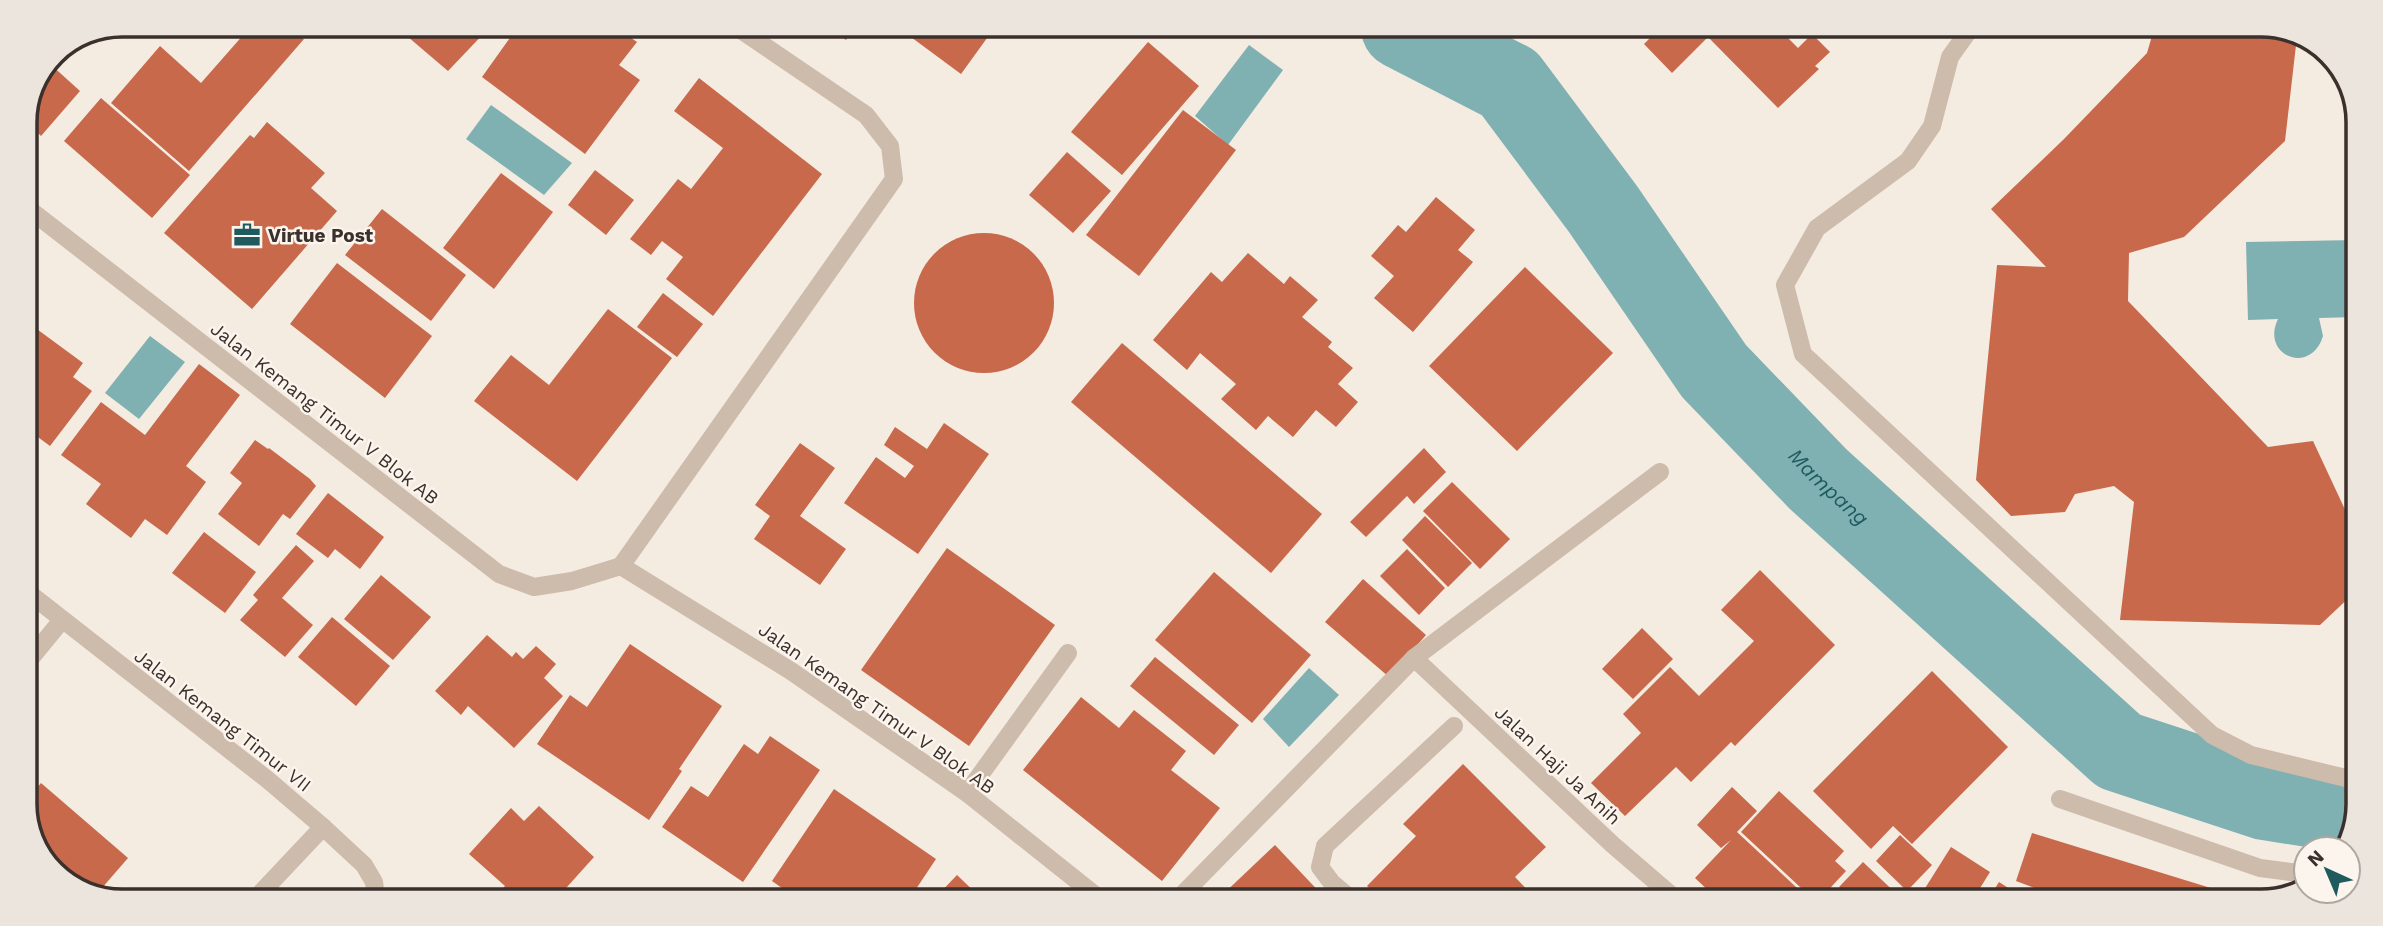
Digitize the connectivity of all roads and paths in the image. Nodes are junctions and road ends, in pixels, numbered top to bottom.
1 (751, 37) edge
2 (1965, 37) edge
3 (37, 215) edge
4 (1660, 472) dead end
5 (621, 566) junction
6 (37, 600) edge
7 (62, 620) junction
8 (37, 650) edge
9 (1068, 653) dead end
10 (1414, 658) junction
11 (1454, 726) dead end
12 (2346, 778) edge
13 (967, 793) junction
14 (2060, 799) dead end
15 (323, 827) junction
16 (2292, 872) edge
17 (265, 889) edge
18 (375, 889) edge
19 (1087, 889) edge
20 (1188, 889) edge
21 (1339, 889) edge
22 (1664, 889) edge

1 - 5 street
2 - 12 street
3 - 5 street, Jalan Kemang Timur V Blok AB
4 - 10 street
5 - 13 street, Jalan Kemang Timur V Blok AB
6 - 7 street, Jalan Kemang Timur VII
7 - 8 street
7 - 15 street, Jalan Kemang Timur VII
9 - 13 street
10 - 20 street
10 - 22 street, Jalan Haji Ja Anih
11 - 21 street
13 - 19 street, Jalan Kemang Timur V Blok AB
14 - 16 street
15 - 17 street
15 - 18 street, Jalan Kemang Timur VII

